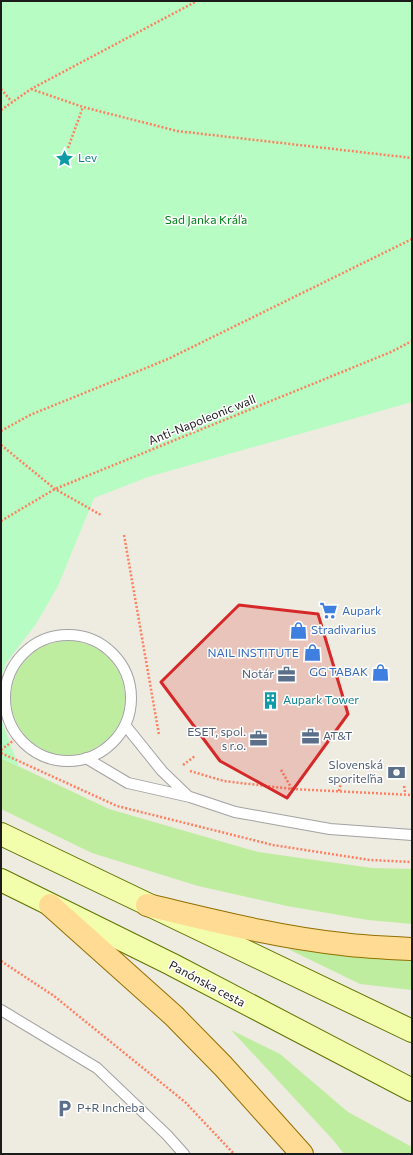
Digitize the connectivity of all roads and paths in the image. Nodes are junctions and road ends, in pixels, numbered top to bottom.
1 (197, 1) edge
2 (1, 89) edge
3 (31, 89) junction
4 (12, 102) junction
5 (83, 107) junction
6 (1, 110) edge
7 (68, 148) dead end
8 (412, 158) edge
9 (412, 239) edge
10 (412, 341) edge
11 (1, 431) edge
12 (1, 445) edge
13 (55, 489) junction
14 (102, 515) dead end
15 (1, 521) edge
16 (124, 535) dead end
17 (125, 724) junction
18 (18, 737) junction
19 (159, 738) dead end
20 (1, 750) edge
21 (195, 756) dead end
22 (86, 758) junction
23 (281, 770) dead end
24 (341, 783) dead end
25 (404, 786) dead end
26 (292, 789) junction
27 (339, 791) junction
28 (405, 792) dead end
29 (412, 795) edge
30 (190, 797) junction
31 (1, 834) edge
32 (412, 835) edge
33 (1, 880) edge
34 (50, 905) junction
35 (147, 905) junction
36 (412, 949) edge
37 (1, 961) edge
38 (1, 1010) edge
39 (412, 1031) edge
40 (412, 1090) edge
41 (184, 1154) edge
42 (234, 1154) edge
43 (302, 1154) edge

1 - 3 path
2 - 4 path
3 - 4 path
3 - 5 path
4 - 6 path
5 - 7 path
5 - 8 path
9 - 11 path
10 - 13 path, Anti-Napoleonic wall
12 - 13 path
13 - 14 path
13 - 15 path, Anti-Napoleonic wall
16 - 19 path
17 - 18 lane
17 - 22 lane
17 - 30 lane
18 - 20 path
18 - 22 lane
21 - 26 path
22 - 30 lane
23 - 26 path
24 - 27 path
25 - 28 path
26 - 27 path
27 - 29 path
30 - 32 lane
31 - 35 main road
33 - 34 main road, Panónska cesta
34 - 40 main road, Panónska cesta
34 - 43 main road
35 - 36 main road
35 - 39 main road
37 - 42 path
38 - 41 lane

